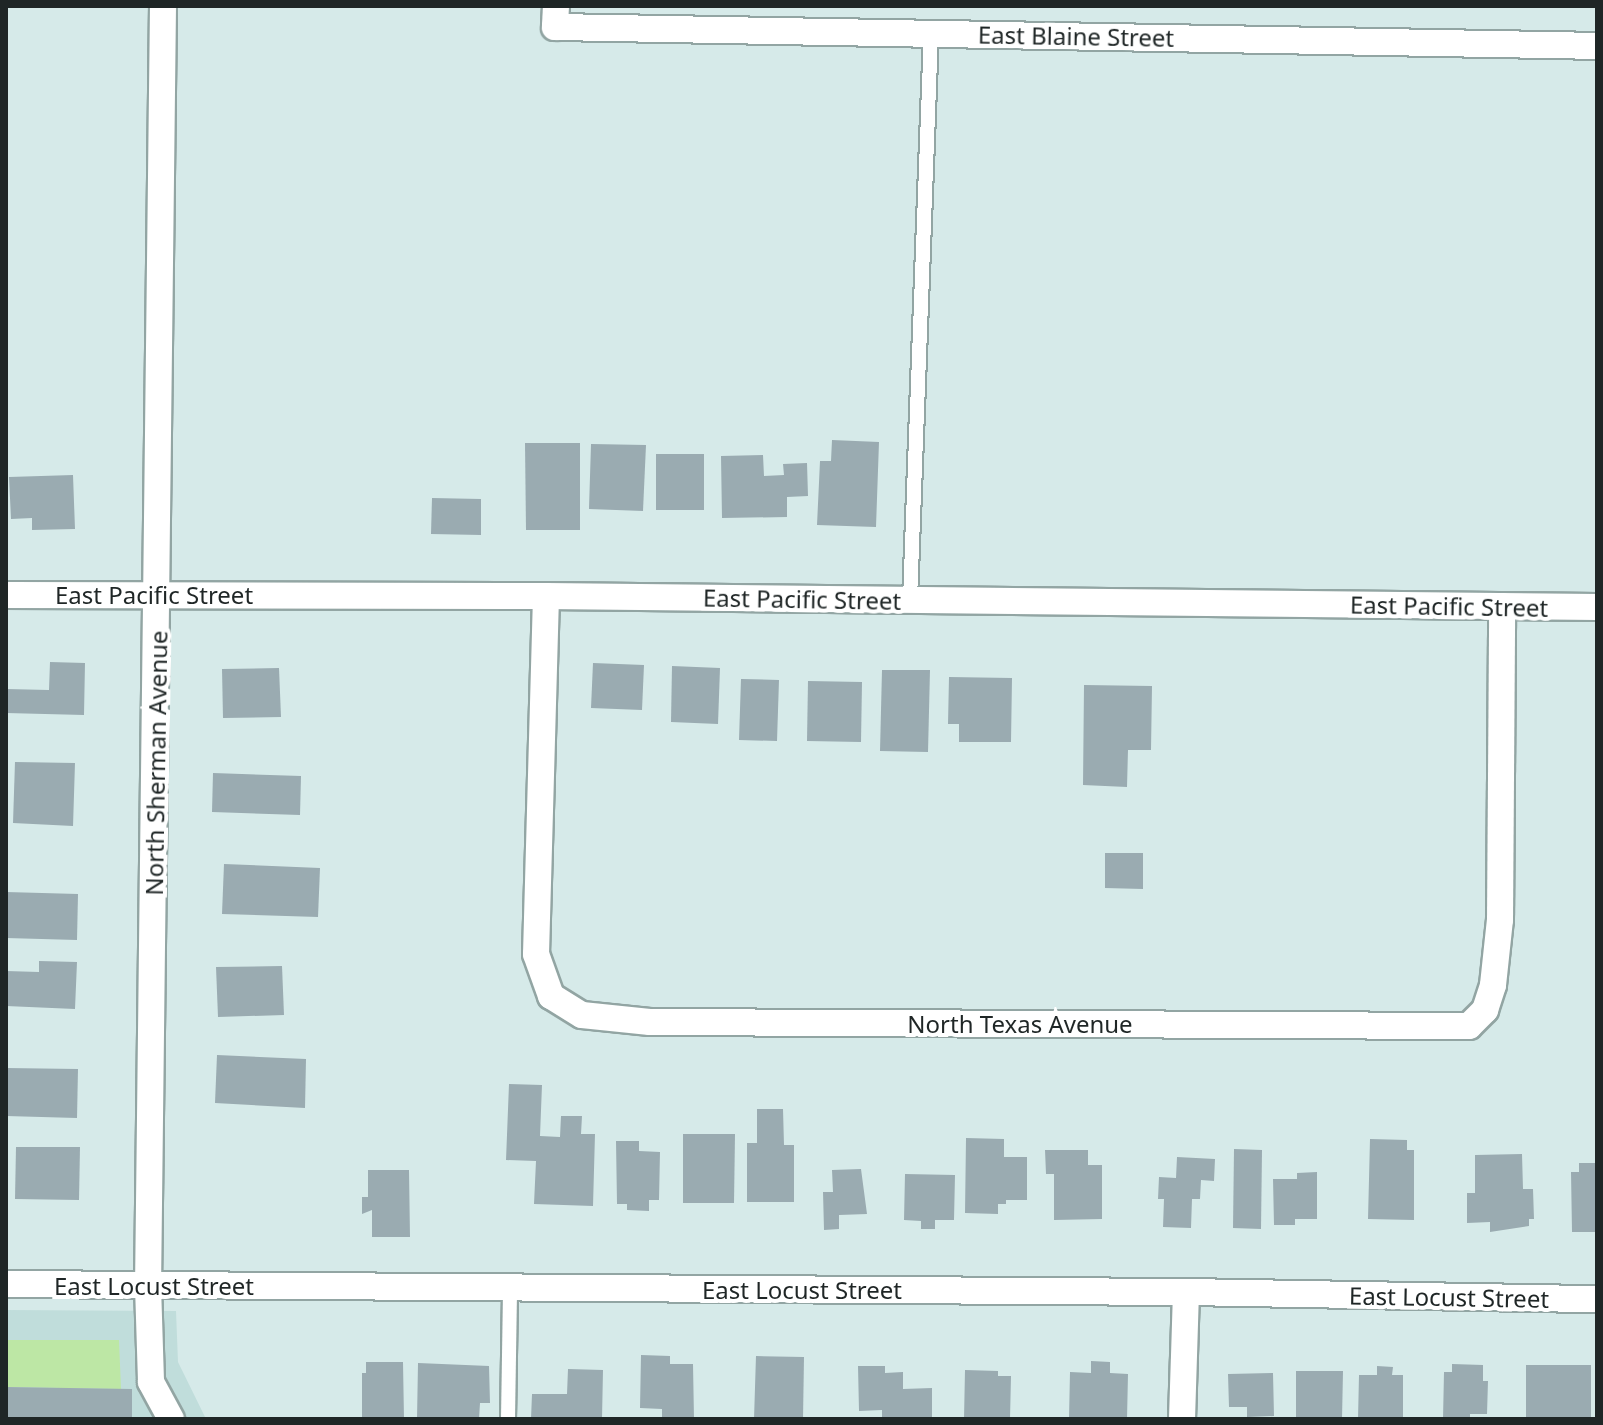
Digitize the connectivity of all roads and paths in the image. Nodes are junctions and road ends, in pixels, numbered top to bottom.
1 (163, 6) edge
2 (556, 17) edge
3 (931, 34) junction
4 (1597, 46) edge
5 (6, 595) edge
6 (158, 595) junction
7 (546, 596) junction
8 (910, 600) junction
9 (1502, 606) junction
10 (1597, 607) edge
11 (6, 1284) edge
12 (148, 1286) junction
13 (510, 1288) junction
14 (1186, 1292) junction
15 (1597, 1299) edge
16 (171, 1419) edge
17 (508, 1419) edge
18 (1182, 1419) edge

1 - 6 street, North Sherman Avenue
2 - 3 street, East Blaine Street
3 - 4 street, East Blaine Street
3 - 8 lane
5 - 6 street, East Pacific Street
6 - 7 street, East Pacific Street
6 - 12 street, North Sherman Avenue
7 - 8 street, East Pacific Street
7 - 9 street, North Texas Avenue
8 - 9 street, East Pacific Street
9 - 10 street, East Pacific Street
11 - 12 street, East Locust Street
12 - 13 street, East Locust Street
12 - 16 street, North Sherman Avenue
13 - 14 street, East Locust Street
13 - 17 lane
14 - 15 street, East Locust Street
14 - 18 street

